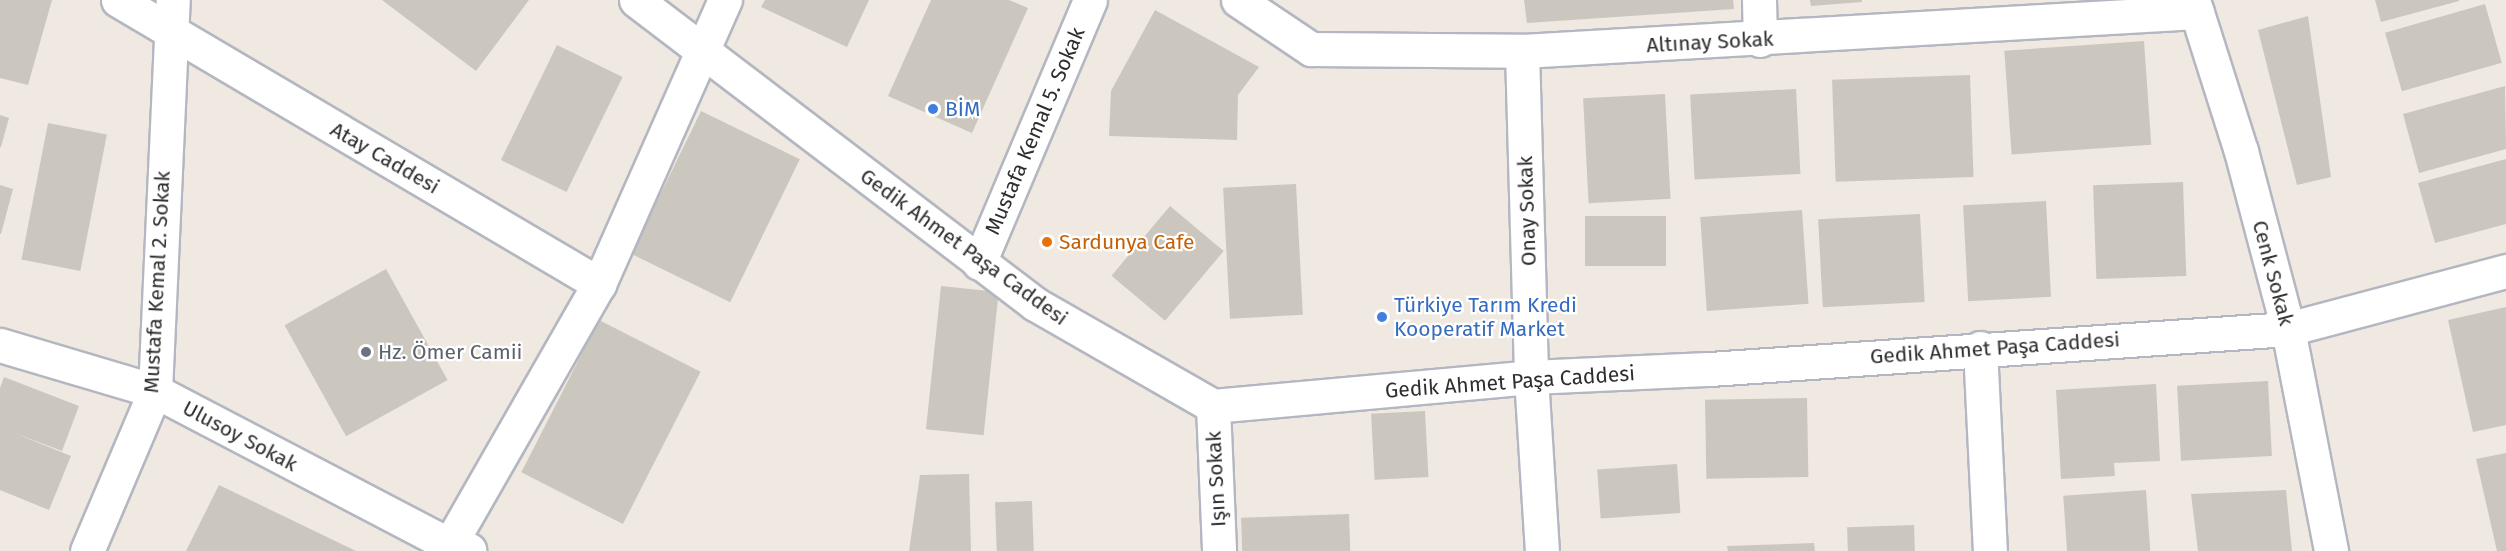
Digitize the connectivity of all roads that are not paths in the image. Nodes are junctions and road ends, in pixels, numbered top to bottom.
1 (118, 0) edge
2 (173, 0) edge
3 (636, 0) edge
4 (725, 0) edge
5 (1090, 0) edge
6 (1238, 0) edge
7 (1759, 0) edge
8 (2195, 6) edge
9 (170, 33) junction
10 (1760, 40) junction
11 (1522, 51) junction
12 (702, 53) junction
13 (979, 263) junction
14 (2506, 271) edge
15 (599, 284) junction
16 (2288, 328) junction
17 (0, 345) edge
18 (1980, 348) junction
19 (1531, 377) junction
20 (155, 391) junction
21 (1213, 406) junction
22 (455, 549) edge
23 (87, 551) edge
24 (1219, 551) edge
25 (1542, 551) edge
26 (1990, 551) edge
27 (2331, 551) edge

1 - 9 street, Atay Caddesi
2 - 9 street, Mustafa Kemal 2. Sokak
3 - 12 street, Gedik Ahmet Paşa Caddesi
4 - 12 street
5 - 13 street, Mustafa Kemal 5. Sokak
6 - 11 street, Altınay Sokak
7 - 10 street
8 - 10 street, Altınay Sokak
8 - 16 street, Cenk Sokak
9 - 15 street, Atay Caddesi
9 - 20 street, Mustafa Kemal 2. Sokak
10 - 11 street, Altınay Sokak
11 - 19 street, Onay Sokak
12 - 13 street, Gedik Ahmet Paşa Caddesi
12 - 15 street
13 - 21 street, Gedik Ahmet Paşa Caddesi
14 - 16 street, Gedik Ahmet Paşa Caddesi
15 - 22 street
16 - 18 street, Gedik Ahmet Paşa Caddesi
16 - 27 street, Cenk Sokak
17 - 20 street, Ulusoy Sokak
18 - 19 street, Gedik Ahmet Paşa Caddesi
18 - 26 street
19 - 21 street, Gedik Ahmet Paşa Caddesi
19 - 25 street, Onay Sokak
20 - 22 street, Ulusoy Sokak
20 - 23 street, Mustafa Kemal 2. Sokak
21 - 24 street, Işın Sokak

